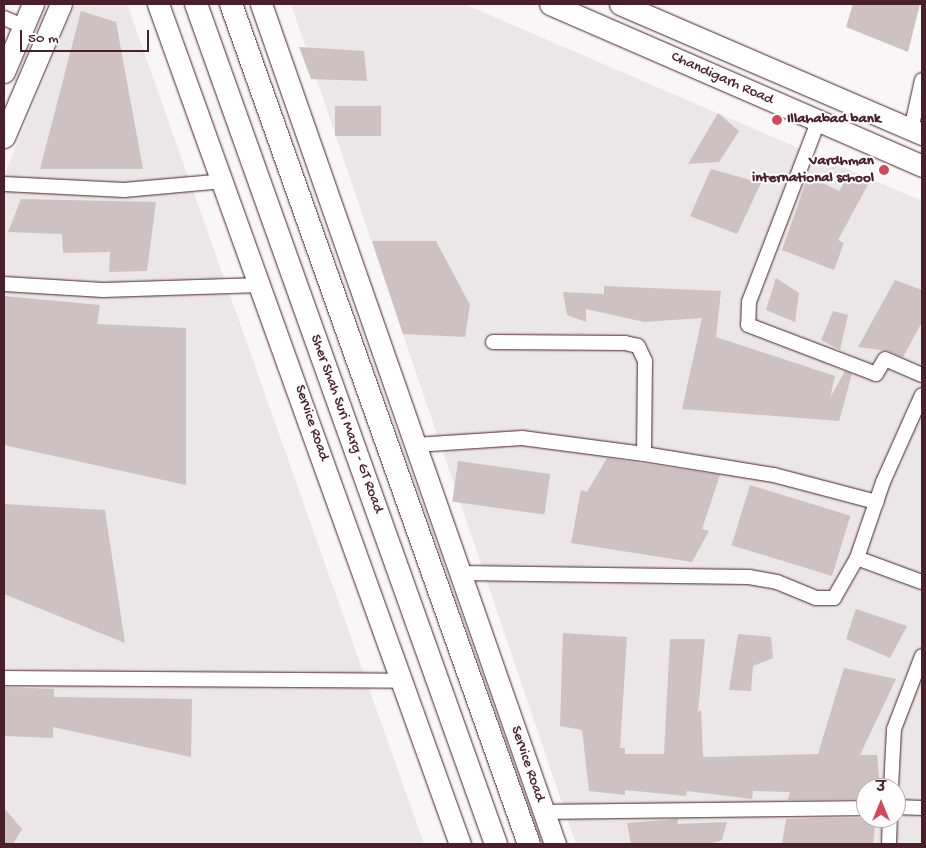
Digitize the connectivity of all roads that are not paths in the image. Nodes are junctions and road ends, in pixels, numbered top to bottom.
1 (33, 4) edge
2 (61, 4) edge
3 (158, 4) edge
4 (196, 4) edge
5 (231, 4) edge
6 (261, 4) edge
7 (550, 4) edge
8 (620, 4) edge
9 (642, 8) edge
10 (13, 22) edge
11 (4, 72) edge
12 (922, 80) edge
13 (818, 122) junction
14 (916, 132) edge
15 (4, 136) edge
16 (922, 166) edge
17 (224, 181) junction
18 (4, 184) edge
19 (4, 284) edge
20 (262, 284) junction
21 (493, 342) dead end
22 (922, 375) edge
23 (922, 395) edge
24 (415, 445) junction
25 (644, 454) junction
26 (876, 502) junction
27 (857, 558) junction
28 (460, 573) junction
29 (922, 582) edge
30 (922, 656) edge
31 (4, 678) edge
32 (402, 681) junction
33 (892, 778) edge
34 (906, 807) edge
35 (856, 808) edge
36 (922, 808) edge
37 (544, 812) junction
38 (890, 828) edge
39 (460, 844) edge
40 (496, 844) edge
41 (529, 844) edge
42 (555, 844) edge
43 (889, 844) edge

1 - 10 main road
2 - 15 main road
3 - 17 main road, Service Road
4 - 40 highway, Sher Shah Suri Marg - GT Road
5 - 41 highway, Sher Shah Suri Marg - GT Road
6 - 24 main road, Service Road
7 - 13 main road, Chandigarh Road
8 - 9 main road, Chandigarh Road
9 - 14 main road, Chandigarh Road
10 - 11 main road
12 - 14 street
13 - 16 main road, Chandigarh Road
13 - 22 street
17 - 18 street
17 - 20 main road, Service Road
19 - 20 street
20 - 32 main road, Service Road
21 - 25 street
23 - 26 street
24 - 25 street
24 - 28 main road, Service Road
25 - 26 street
26 - 27 street
27 - 28 street
27 - 29 street
28 - 37 main road, Service Road
30 - 33 street
31 - 32 street
32 - 39 main road, Service Road
34 - 36 street
35 - 37 street
37 - 42 main road, Service Road
38 - 43 street

